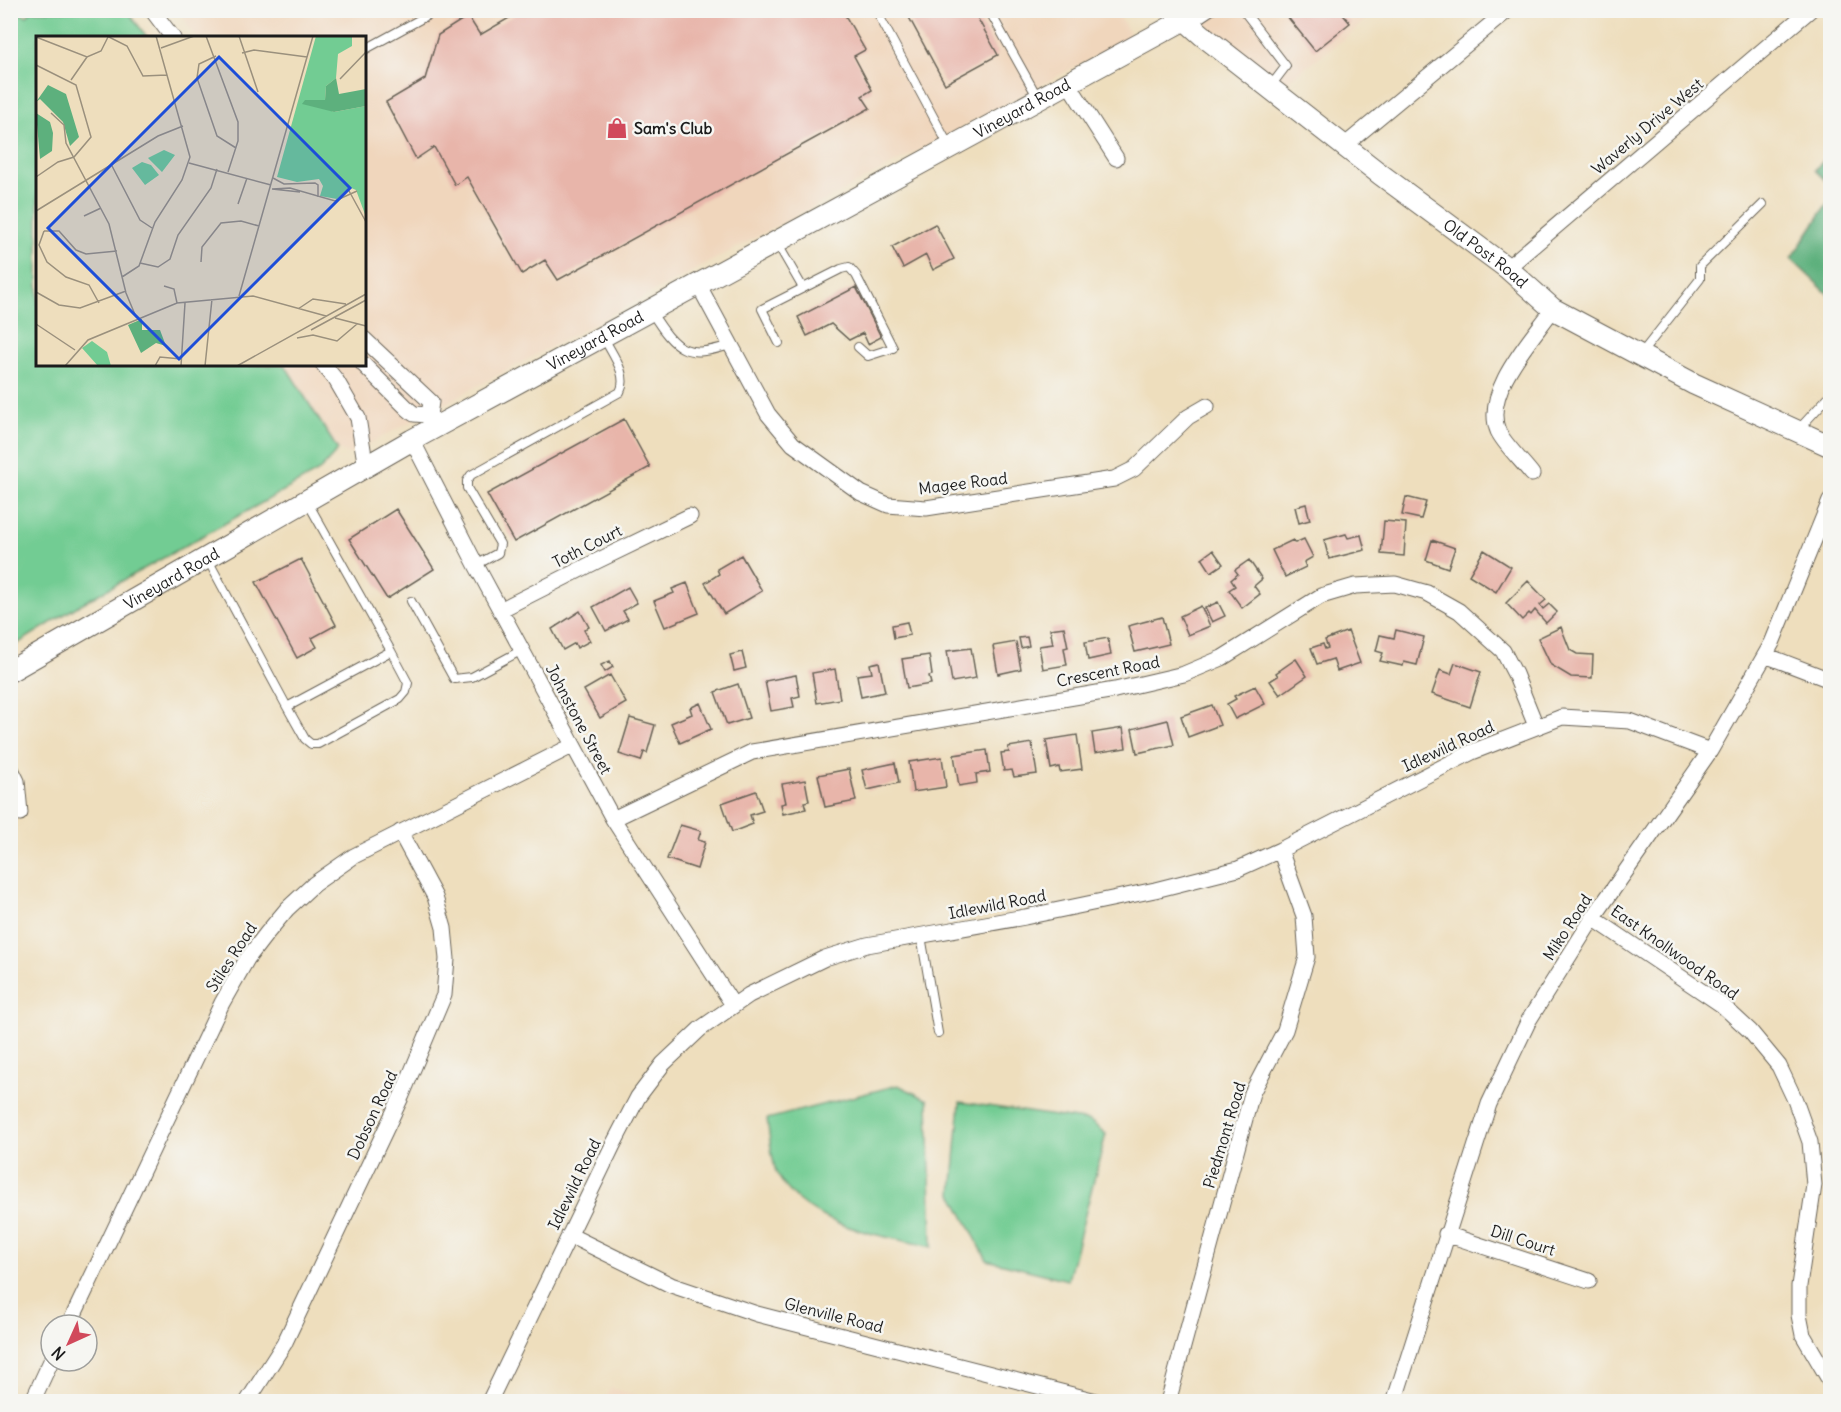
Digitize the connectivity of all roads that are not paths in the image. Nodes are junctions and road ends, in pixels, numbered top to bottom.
1 (152, 10) edge
2 (437, 10) edge
3 (876, 10) edge
4 (989, 10) edge
5 (1212, 10) edge
6 (1243, 10) edge
7 (1508, 10) edge
8 (1810, 10) edge
9 (1183, 18) edge
10 (172, 36) edge
11 (366, 49) edge
12 (1068, 83) junction
13 (1269, 88) junction
14 (1039, 99) junction
15 (1344, 146) junction
16 (949, 148) junction
17 (1116, 158) dead end
18 (1763, 204) dead end
19 (777, 242) junction
20 (1508, 268) junction
21 (698, 285) junction
22 (803, 288) junction
23 (1553, 309) junction
24 (651, 310) junction
25 (603, 336) junction
26 (366, 341) edge
27 (779, 344) dead end
28 (730, 345) junction
29 (858, 347) dead end
30 (1641, 354) junction
31 (325, 366) edge
32 (365, 366) edge
33 (1830, 395) edge
34 (1207, 406) dead end
35 (434, 420) junction
36 (1797, 431) junction
37 (412, 440) junction
38 (1830, 446) edge
39 (366, 468) junction
40 (1532, 474) dead end
41 (307, 501) junction
42 (1830, 501) edge
43 (690, 516) dead end
44 (207, 558) junction
45 (476, 565) junction
46 (411, 601) dead end
47 (500, 610) junction
48 (522, 650) junction
49 (391, 651) junction
50 (1765, 655) junction
51 (10, 670) edge
52 (1830, 680) edge
53 (287, 707) junction
54 (1536, 726) junction
55 (572, 746) junction
56 (1710, 751) junction
57 (10, 767) edge
58 (20, 813) dead end
59 (613, 819) junction
60 (400, 832) junction
61 (1280, 850) junction
62 (1593, 918) junction
63 (921, 936) junction
64 (733, 1005) junction
65 (938, 1033) dead end
66 (569, 1234) junction
67 (1446, 1234) junction
68 (1589, 1281) dead end
69 (75, 1313) edge
70 (45, 1373) edge
71 (1830, 1381) edge
72 (32, 1401) edge
73 (247, 1401) edge
74 (489, 1401) edge
75 (1100, 1401) edge
76 (1168, 1401) edge
77 (1394, 1401) edge

1 - 10 street
2 - 11 lane
3 - 16 lane
4 - 14 lane
5 - 9 lane
6 - 13 lane
7 - 15 street
8 - 20 street, Waverly Drive West
9 - 12 street, Vineyard Road
9 - 13 street, Old Post Road
12 - 14 street, Vineyard Road
12 - 17 street
13 - 15 street, Old Post Road
14 - 16 street, Vineyard Road
15 - 20 street, Old Post Road
16 - 19 street, Vineyard Road
18 - 30 lane
19 - 21 street, Vineyard Road
19 - 22 lane
20 - 23 street, Old Post Road
21 - 24 street, Vineyard Road
21 - 28 street, Magee Road
22 - 27 lane
22 - 29 lane
23 - 30 street, Old Post Road
23 - 40 street
24 - 25 street, Vineyard Road
24 - 28 lane
25 - 35 street, Vineyard Road
25 - 45 lane
26 - 35 street
28 - 34 street, Magee Road
30 - 36 street, Old Post Road
31 - 39 street
32 - 35 street
33 - 36 lane
35 - 37 street, Vineyard Road
36 - 38 street, Old Post Road
37 - 39 street, Vineyard Road
37 - 45 street, Johnstone Street
39 - 41 street, Vineyard Road
41 - 44 street, Vineyard Road
41 - 49 lane
42 - 50 street, Miko Road
43 - 47 street, Toth Court
44 - 51 street, Vineyard Road
44 - 53 lane
45 - 47 street, Johnstone Street
46 - 48 lane
47 - 48 street, Johnstone Street
48 - 55 street, Johnstone Street
49 - 53 lane
49 - 53 lane
50 - 52 street
50 - 56 street, Miko Road
54 - 56 street, Idlewild Road
54 - 59 street, Crescent Road
54 - 61 street, Idlewild Road
55 - 59 street, Johnstone Street
55 - 60 street, Stiles Road
56 - 62 street, Miko Road
57 - 58 street
59 - 64 street, Johnstone Street
60 - 69 street, Stiles Road
60 - 73 street, Dobson Road
61 - 63 street, Idlewild Road
61 - 76 street, Piedmont Road
62 - 67 street, Miko Road
62 - 71 street, East Knollwood Road
63 - 64 street, Idlewild Road
63 - 65 lane
64 - 66 street, Idlewild Road
66 - 74 street, Idlewild Road
66 - 75 street, Glenville Road
67 - 68 street, Dill Court
67 - 77 street, Miko Road
70 - 72 street

